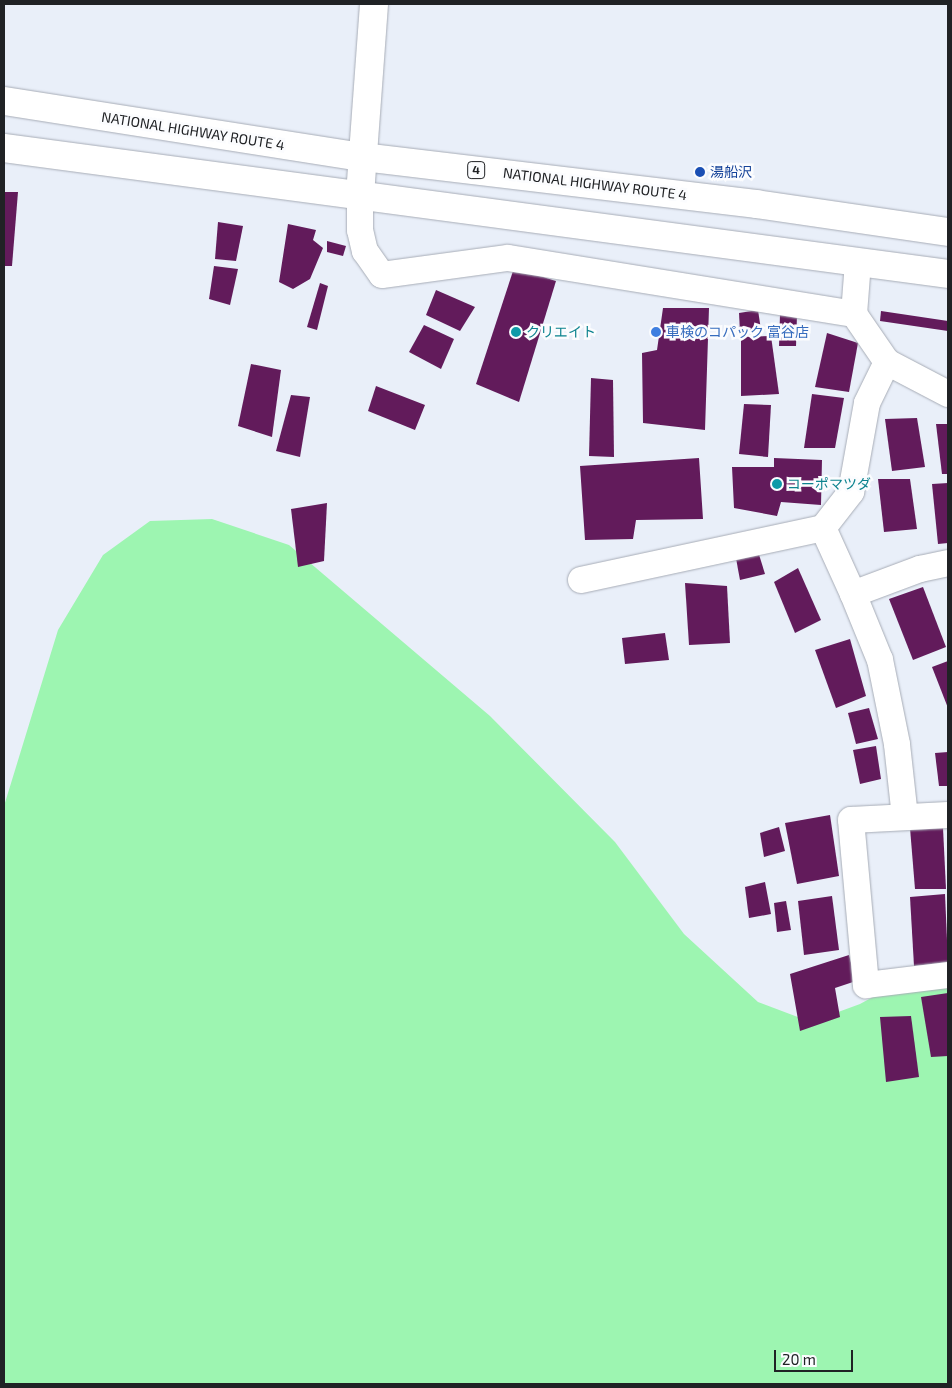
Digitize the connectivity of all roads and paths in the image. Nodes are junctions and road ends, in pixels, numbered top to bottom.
1 (373, 14) edge
2 (4, 101) edge
3 (4, 148) edge
4 (363, 156) junction
5 (360, 195) junction
6 (948, 232) edge
7 (858, 262) junction
8 (948, 274) edge
9 (854, 314) junction
10 (887, 362) junction
11 (948, 394) edge
12 (823, 528) junction
13 (948, 564) edge
14 (580, 580) dead end
15 (853, 594) junction
16 (948, 815) edge
17 (905, 817) junction
18 (948, 975) edge

1 - 4 main road
2 - 4 main road, NATIONAL HIGHWAY ROUTE 4 / 4
3 - 5 main road
4 - 5 main road
4 - 6 main road, NATIONAL HIGHWAY ROUTE 4 / 4
5 - 7 main road
5 - 9 street
7 - 8 main road
7 - 9 street
9 - 10 street
10 - 11 street
10 - 12 street
12 - 14 street
12 - 15 street
13 - 15 street
15 - 17 street
16 - 17 street
17 - 18 street

